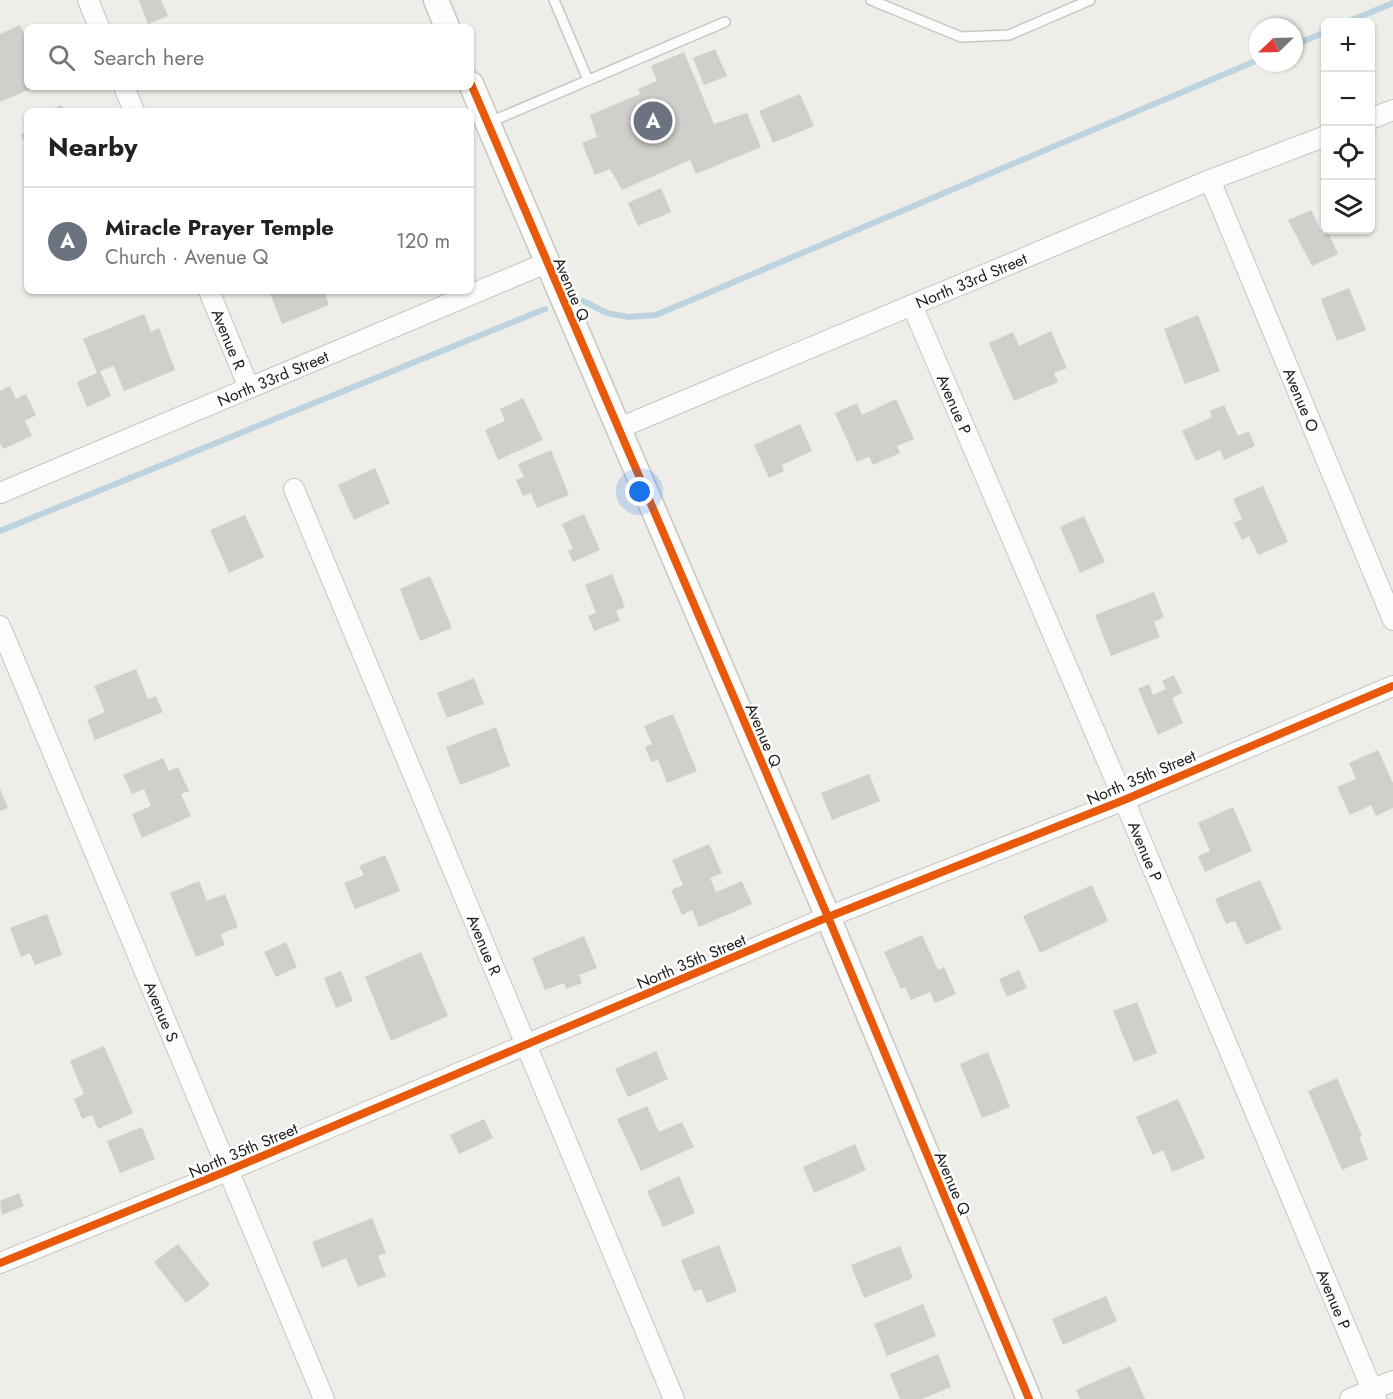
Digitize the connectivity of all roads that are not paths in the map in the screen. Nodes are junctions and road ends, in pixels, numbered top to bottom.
1 (88, 0) edge
2 (436, 0) edge
3 (554, 0) edge
4 (871, 0) edge
5 (1090, 0) edge
6 (725, 22) dead end
7 (98, 24) edge
8 (446, 24) edge
9 (588, 80) junction
10 (125, 90) edge
11 (474, 90) edge
12 (133, 108) edge
13 (1393, 110) edge
14 (1375, 117) edge
15 (488, 123) junction
16 (1321, 138) edge
17 (1210, 180) junction
18 (546, 263) junction
19 (474, 293) edge
20 (210, 294) edge
21 (472, 294) edge
22 (912, 305) junction
23 (249, 388) junction
24 (617, 429) junction
25 (294, 489) dead end
26 (0, 493) edge
27 (1393, 620) edge
28 (0, 626) edge
29 (1393, 686) edge
30 (1124, 800) junction
31 (828, 917) junction
32 (526, 1045) junction
33 (227, 1171) junction
34 (0, 1263) edge
35 (1393, 1381) edge
36 (1374, 1394) edge
37 (324, 1399) edge
38 (674, 1399) edge
39 (1029, 1399) edge
40 (1350, 1399) edge

1 - 7 street
2 - 8 street
3 - 9 lane
4 - 5 lane
6 - 9 lane
9 - 15 lane
10 - 12 street
11 - 15 street, Avenue Q
13 - 14 street
15 - 18 street, Avenue Q
16 - 17 street, North 33rd Street
17 - 22 street, North 33rd Street
17 - 27 street, Avenue O
18 - 19 street, North 33rd Street
18 - 24 street, Avenue Q
20 - 23 street, Avenue R
21 - 23 street, North 33rd Street
22 - 24 street, North 33rd Street
22 - 30 street, Avenue P
23 - 26 street, North 33rd Street
24 - 31 street, Avenue Q
25 - 32 street, Avenue R
28 - 33 street, Avenue S
29 - 30 street, North 35th Street
30 - 31 street, North 35th Street
30 - 36 street, Avenue P
31 - 32 street, North 35th Street
31 - 39 street, Avenue Q
32 - 33 street, North 35th Street
32 - 38 street, Avenue R
33 - 34 street, North 35th Street
33 - 37 street, Avenue S
35 - 36 street
36 - 40 street

